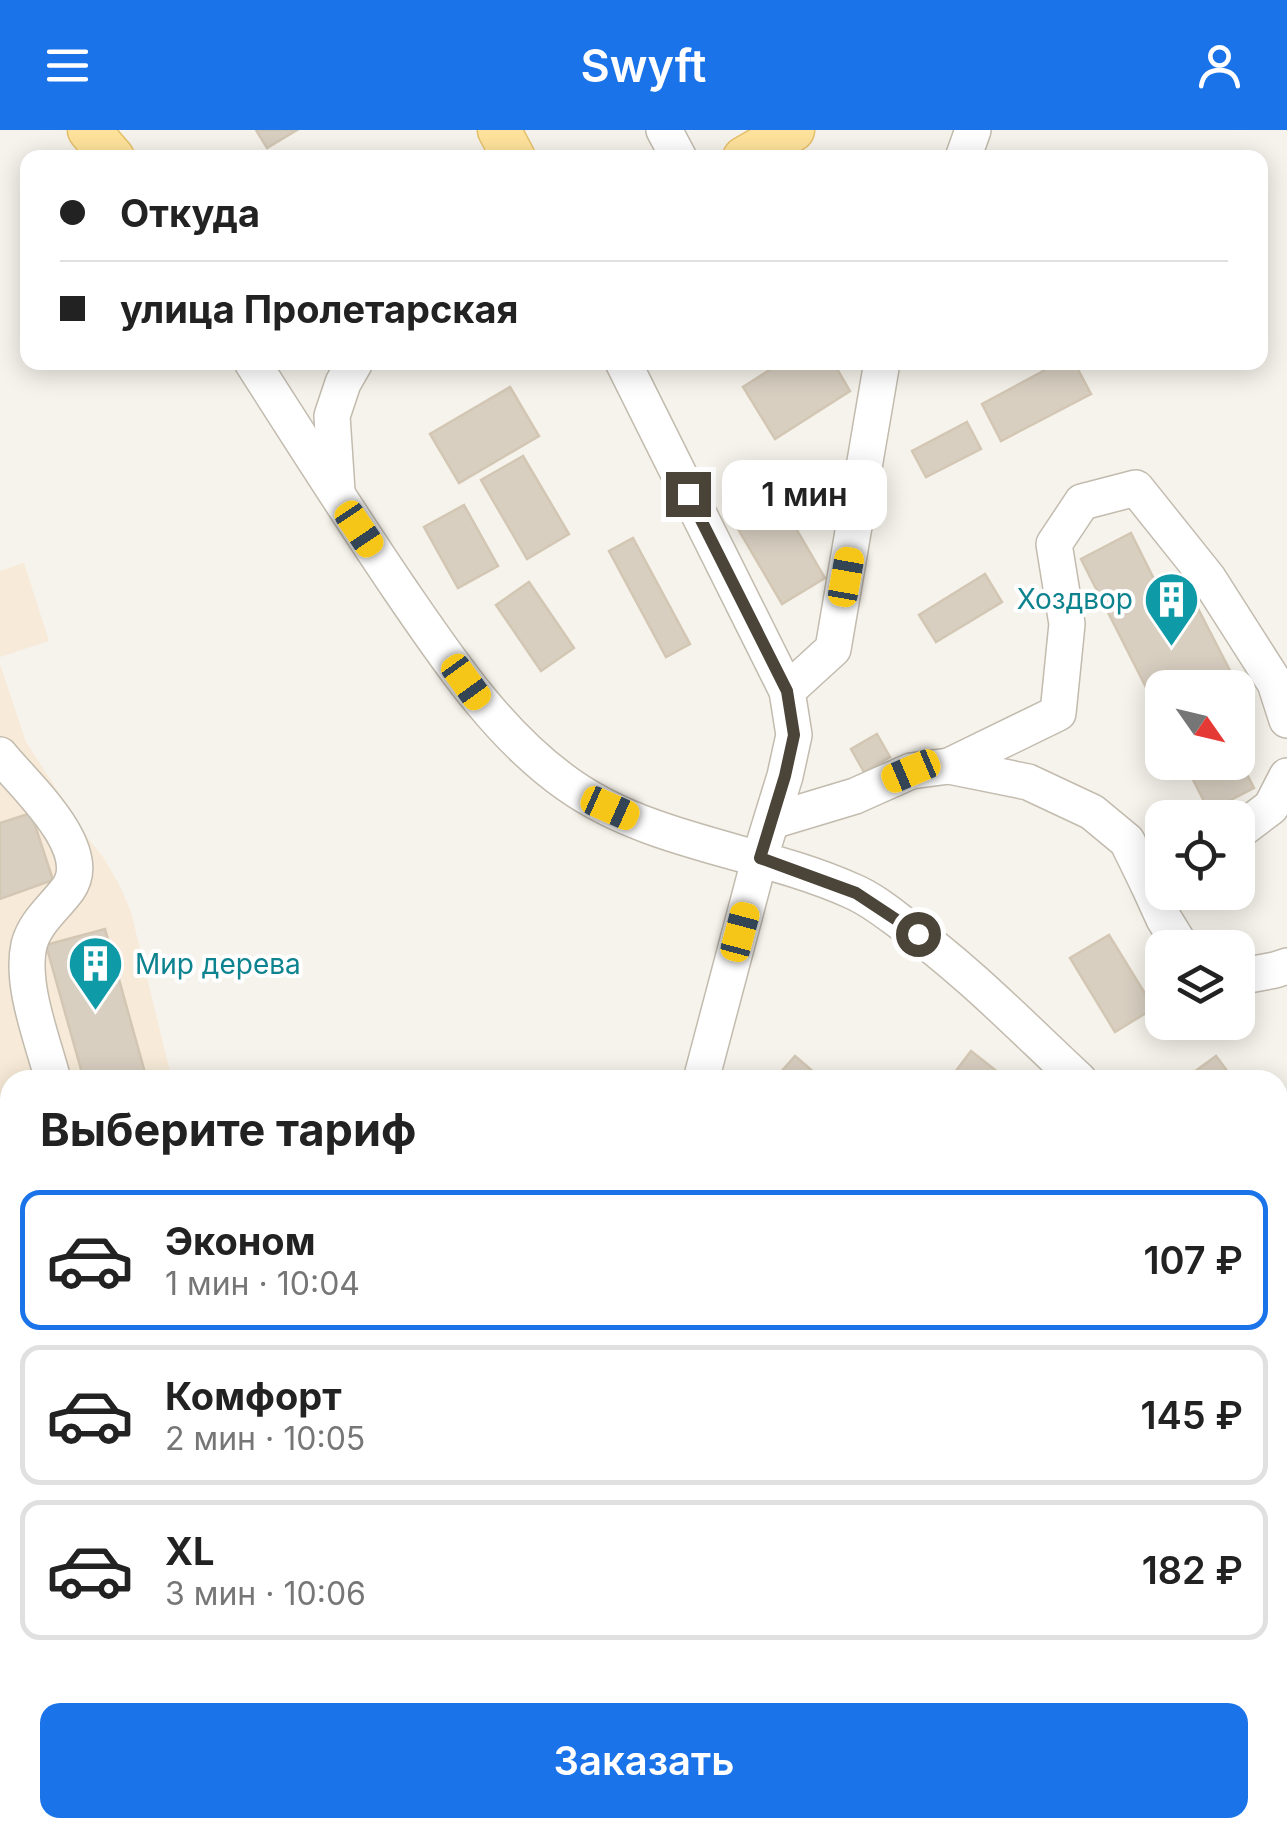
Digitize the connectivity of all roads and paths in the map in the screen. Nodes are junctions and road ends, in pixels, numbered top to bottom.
1 (89, 130) edge
2 (794, 130) edge
3 (106, 150) edge
4 (758, 150) edge
5 (257, 370) edge
6 (351, 370) edge
7 (627, 370) edge
8 (881, 370) edge
9 (337, 497) junction
10 (787, 691) junction
11 (1287, 720) edge
12 (0, 755) edge
13 (949, 766) junction
14 (1287, 776) edge
15 (772, 820) junction
16 (1255, 820) edge
17 (760, 858) junction
18 (1145, 866) edge
19 (1287, 966) edge
20 (1255, 974) edge
21 (50, 1070) edge
22 (704, 1070) edge
23 (1068, 1070) edge

1 - 3 main road
2 - 4 main road
5 - 9 street
6 - 9 street
7 - 10 street
8 - 10 street
9 - 17 street
10 - 15 street
11 - 13 street
12 - 21 street
13 - 15 street
13 - 18 street
14 - 16 street
15 - 17 street
17 - 22 street
17 - 23 street
19 - 20 street

